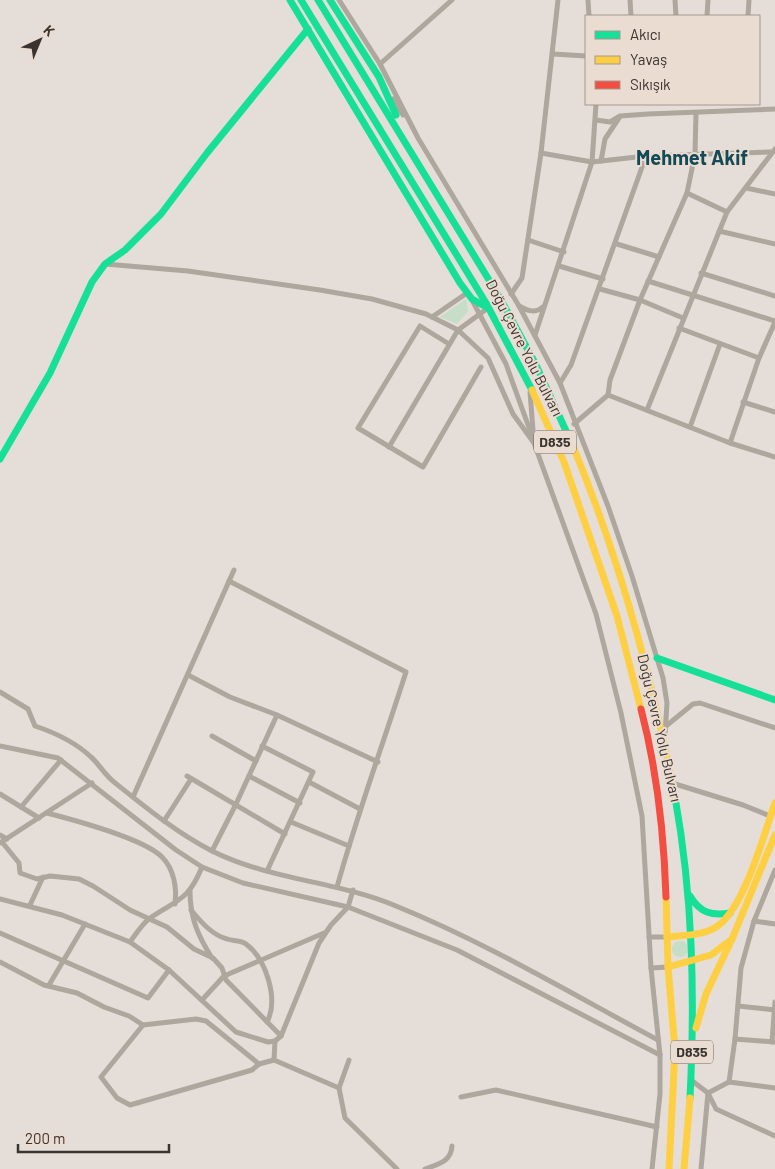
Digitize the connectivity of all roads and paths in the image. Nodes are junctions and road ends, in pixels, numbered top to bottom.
1 (290, 0) edge
2 (301, 0) edge
3 (318, 0) edge
4 (330, 0) edge
5 (452, 0) edge
6 (551, 0) edge
7 (558, 0) edge
8 (588, 0) edge
9 (630, 0) edge
10 (675, 0) edge
11 (708, 0) edge
12 (749, 0) edge
13 (340, 1) edge
14 (557, 8) junction
15 (589, 15) edge
16 (632, 15) edge
17 (676, 15) edge
18 (707, 15) edge
19 (748, 15) edge
20 (308, 29) junction
21 (553, 54) junction
22 (585, 56) edge
23 (380, 64) junction
24 (379, 78) junction
25 (596, 105) edge
26 (740, 105) edge
27 (775, 109) edge
28 (740, 112) junction
29 (696, 113) junction
30 (620, 116) junction
31 (596, 120) junction
32 (402, 131) junction
33 (418, 138) junction
34 (773, 151) edge
35 (542, 153) junction
36 (695, 154) junction
37 (646, 156) junction
38 (601, 161) junction
39 (592, 162) junction
40 (746, 188) junction
41 (687, 193) junction
42 (775, 194) edge
43 (727, 212) junction
44 (718, 231) junction
45 (528, 240) junction
46 (617, 244) junction
47 (775, 244) edge
48 (564, 252) junction
49 (659, 257) junction
50 (105, 264) junction
51 (559, 266) junction
52 (701, 273) junction
53 (603, 279) junction
54 (648, 281) junction
55 (600, 289) junction
56 (467, 293) junction
57 (511, 294) junction
58 (692, 296) junction
59 (775, 296) edge
60 (472, 299) junction
61 (640, 300) junction
62 (545, 305) junction
63 (518, 306) junction
64 (488, 308) junction
65 (478, 314) junction
66 (432, 317) junction
67 (683, 318) junction
68 (775, 321) edge
69 (679, 328) junction
70 (458, 330) junction
71 (535, 335) junction
72 (448, 344) junction
73 (720, 344) junction
74 (760, 358) junction
75 (481, 367) dead end
76 (560, 383) junction
77 (530, 386) junction
78 (608, 395) junction
79 (743, 402) junction
80 (647, 410) junction
81 (775, 412) edge
82 (574, 424) junction
83 (690, 427) junction
84 (550, 431) junction
85 (534, 443) junction
86 (730, 443) junction
87 (389, 447) junction
88 (775, 456) edge
89 (0, 459) edge
90 (234, 570) dead end
91 (229, 581) junction
92 (656, 658) junction
93 (188, 675) junction
94 (0, 692) edge
95 (775, 700) edge
96 (277, 715) junction
97 (665, 727) junction
98 (775, 728) edge
99 (212, 736) dead end
100 (664, 742) junction
101 (0, 746) edge
102 (262, 746) junction
103 (61, 760) junction
104 (256, 761) junction
105 (378, 762) junction
106 (249, 776) junction
107 (309, 782) junction
108 (92, 783) junction
109 (672, 783) junction
110 (0, 794) edge
111 (133, 797) junction
112 (300, 803) junction
113 (775, 803) edge
114 (236, 804) junction
115 (21, 807) junction
116 (360, 808) junction
117 (47, 813) junction
118 (770, 816) junction
119 (39, 818) junction
120 (164, 821) junction
121 (291, 822) junction
122 (285, 834) junction
123 (0, 835) edge
124 (775, 835) edge
125 (3, 842) edge
126 (348, 846) junction
127 (212, 850) junction
128 (202, 867) junction
129 (775, 870) edge
130 (267, 871) junction
131 (44, 877) junction
132 (337, 887) junction
133 (353, 890) junction
134 (190, 891) junction
135 (689, 893) junction
136 (0, 900) edge
137 (175, 904) junction
138 (30, 905) junction
139 (348, 907) junction
140 (191, 910) junction
141 (730, 913) junction
142 (149, 918) junction
143 (754, 920) junction
144 (86, 924) junction
145 (775, 924) edge
146 (325, 932) junction
147 (0, 934) edge
148 (691, 934) junction
149 (649, 937) junction
150 (667, 937) junction
151 (732, 939) junction
152 (130, 942) junction
153 (213, 958) junction
154 (64, 959) junction
155 (0, 962) edge
156 (259, 962) junction
157 (692, 962) junction
158 (668, 967) junction
159 (651, 968) junction
160 (170, 970) junction
161 (224, 976) junction
162 (49, 985) junction
163 (202, 1000) junction
164 (775, 1002) edge
165 (738, 1006) junction
166 (775, 1010) edge
167 (267, 1022) junction
168 (143, 1024) junction
169 (281, 1036) junction
170 (735, 1039) junction
171 (658, 1040) junction
172 (692, 1040) junction
173 (275, 1041) junction
174 (774, 1042) edge
175 (660, 1055) junction
176 (274, 1060) junction
177 (349, 1060) dead end
178 (259, 1064) junction
179 (691, 1080) junction
180 (729, 1082) junction
181 (339, 1088) junction
182 (775, 1088) edge
183 (708, 1093) junction
184 (461, 1097) dead end
185 (657, 1127) junction
186 (775, 1136) edge
187 (452, 1146) dead end
188 (397, 1169) edge
189 (425, 1169) edge
190 (652, 1169) edge
191 (669, 1169) edge
192 (684, 1169) edge
193 (700, 1169) edge

1 - 20 main road
2 - 64 main road, Doğu Çevre Yolu Bulvarı / D835
3 - 32 main road, Doğu Çevre Yolu Bulvarı / D835
4 - 24 main road
5 - 23 street
6 - 14 street
7 - 14 street
8 - 15 street
9 - 16 street
10 - 17 street
11 - 18 street
12 - 19 street
13 - 23 street
14 - 21 street
20 - 50 main road
20 - 56 main road
21 - 22 street
21 - 35 street
23 - 33 street
24 - 32 main road
24 - 33 street
25 - 31 street
26 - 28 street
27 - 28 street
28 - 29 street
29 - 30 street
29 - 36 street
30 - 31 street
30 - 38 street
31 - 39 street
32 - 100 main road, Doğu Çevre Yolu Bulvarı / D835
33 - 57 street
34 - 36 street
34 - 40 street
35 - 39 street
35 - 45 street
36 - 37 street
36 - 41 street
37 - 38 street
37 - 46 street
38 - 39 street
39 - 48 street
40 - 42 street
40 - 43 street
41 - 43 street
41 - 49 street
43 - 44 street
44 - 47 street
44 - 52 street
45 - 48 street
45 - 57 street
46 - 49 street
46 - 53 street
48 - 51 street
49 - 54 street
50 - 66 street
50 - 89 main road
51 - 53 street
51 - 62 street
52 - 58 street
52 - 59 street
53 - 55 street
54 - 58 street
54 - 61 street
55 - 61 street
55 - 76 street
56 - 60 main road
56 - 66 street
57 - 63 street
58 - 67 street
58 - 68 street
60 - 64 main road
60 - 65 street
61 - 67 street
61 - 78 street
62 - 63 street
62 - 71 street
63 - 71 street
64 - 65 street
64 - 77 main road, Doğu Çevre Yolu Bulvarı / D835
65 - 70 street
65 - 85 street
66 - 70 street
67 - 69 street
68 - 74 street
69 - 73 street
69 - 80 street
70 - 72 street
70 - 85 street
71 - 76 street
72 - 87 street
72 - 87 street
73 - 74 street
73 - 83 street
74 - 79 street
75 - 87 street
76 - 82 street
77 - 84 main road, Doğu Çevre Yolu Bulvarı / D835
77 - 85 street, Doğu Çevre Yolu Bulvarı
78 - 80 street
78 - 82 street
79 - 81 street
79 - 86 street
80 - 83 street
82 - 92 street
83 - 86 street
84 - 85 street
84 - 150 main road, Doğu Çevre Yolu Bulvarı / D835
85 - 149 street, Doğu Çevre Yolu Bulvarı
86 - 88 street
90 - 91 street
91 - 93 street
91 - 105 street
92 - 95 main road
92 - 97 street
93 - 96 street
93 - 111 street
94 - 111 street
96 - 102 street
96 - 105 street
97 - 98 street
97 - 100 street
99 - 104 street
100 - 109 main road, Doğu Çevre Yolu Bulvarı / D835
101 - 103 street
102 - 104 street
102 - 107 street
103 - 108 street
103 - 115 street
104 - 106 street
105 - 116 street
106 - 112 street
106 - 114 street
107 - 112 street
107 - 116 street
108 - 117 street
108 - 128 street
109 - 118 street
109 - 135 main road, Doğu Çevre Yolu Bulvarı / D835
110 - 115 street
111 - 120 street
112 - 121 street
113 - 118 main road
114 - 120 street
114 - 122 street
114 - 127 street
115 - 119 street
116 - 126 street
117 - 119 street
117 - 137 street
118 - 141 main road
119 - 125 street
120 - 127 street
121 - 122 street
121 - 126 street
122 - 130 street
123 - 125 street
124 - 151 main road
125 - 131 street
126 - 132 street
127 - 130 street
128 - 134 street
128 - 139 street
129 - 143 street
130 - 132 street
131 - 138 street
131 - 142 street
132 - 133 street
133 - 139 street
133 - 171 street
134 - 137 street
134 - 140 street
135 - 141 main road
135 - 148 main road, Doğu Çevre Yolu Bulvarı / D835
136 - 138 street
137 - 142 street
138 - 144 street
139 - 146 street
139 - 175 street
140 - 153 street
140 - 156 street
141 - 148 main road
142 - 152 street
142 - 153 street
143 - 145 street
143 - 165 street
144 - 152 street
144 - 154 street
146 - 156 street
146 - 169 street
147 - 154 street
148 - 150 main road
148 - 157 main road, D835
149 - 150 street
149 - 159 street, Doğu Çevre Yolu Bulvarı
150 - 158 main road, D835
151 - 157 main road
151 - 172 main road
152 - 160 street
153 - 161 street
154 - 160 street
154 - 162 street
155 - 162 street
156 - 161 street
156 - 167 street
157 - 158 main road
157 - 172 main road, D835
158 - 159 street
158 - 191 main road, D835
159 - 171 street, Doğu Çevre Yolu Bulvarı
160 - 163 street
161 - 163 street
161 - 167 street
162 - 168 street
163 - 173 street
164 - 166 street
165 - 166 street
165 - 170 street
166 - 174 street
167 - 169 street
168 - 178 street
168 - 178 street
169 - 173 street
170 - 174 street
170 - 180 street
171 - 175 street, Doğu Çevre Yolu Bulvarı
172 - 179 main road, D835
173 - 176 street
175 - 185 street, Doğu Çevre Yolu Bulvarı
176 - 178 street
176 - 181 street
177 - 181 street
179 - 183 street
179 - 192 main road, D835
180 - 182 street
180 - 183 street
181 - 188 street
183 - 186 street
183 - 193 street
184 - 185 street
185 - 190 street, Doğu Çevre Yolu Bulvarı
187 - 189 street

